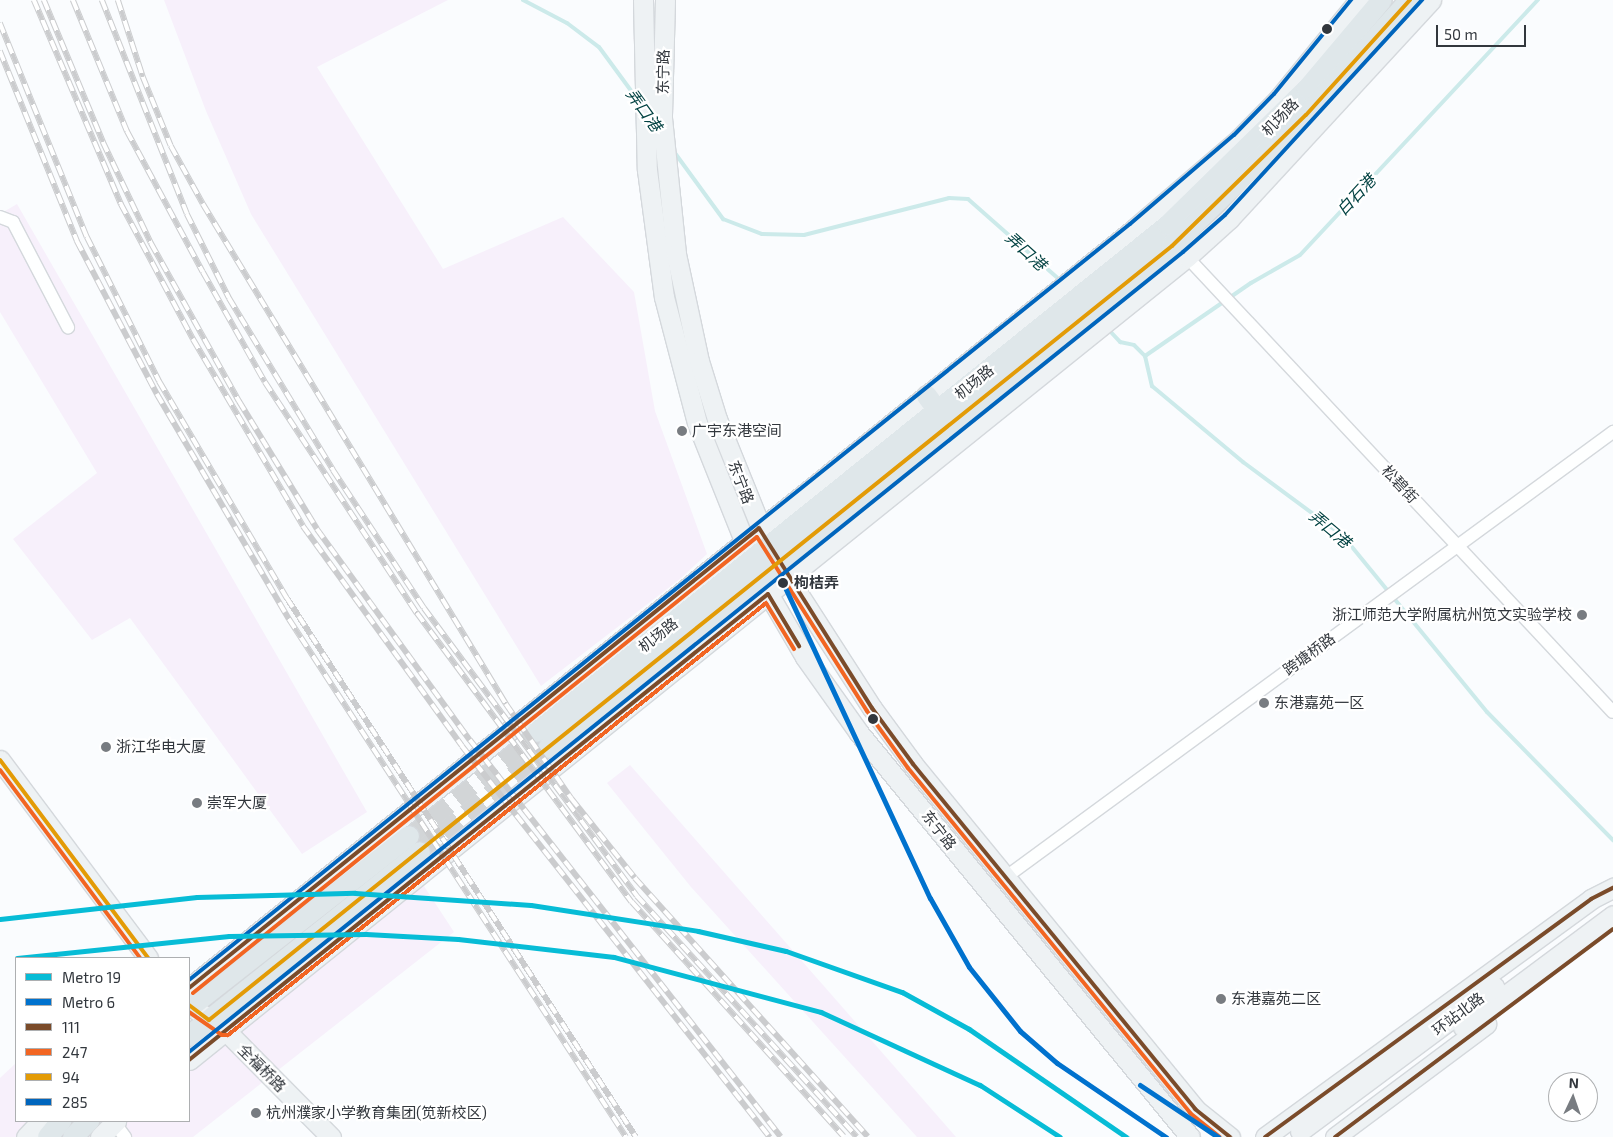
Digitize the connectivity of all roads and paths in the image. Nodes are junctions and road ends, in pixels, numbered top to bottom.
1 (643, 0) edge
2 (665, 0) edge
3 (1359, 0) edge
4 (1382, 0) edge
5 (1417, 4) edge
6 (0, 217) edge
7 (1138, 237) junction
8 (1187, 257) junction
9 (1110, 284) junction
10 (1059, 313) junction
11 (68, 328) dead end
12 (932, 403) junction
13 (1613, 432) edge
14 (760, 528) junction
15 (744, 542) junction
16 (1459, 546) junction
17 (778, 562) junction
18 (760, 578) junction
19 (1613, 712) edge
20 (537, 732) tunnel mouth
21 (548, 748) tunnel mouth
22 (0, 760) edge
23 (1006, 877) junction
24 (1613, 888) edge
25 (1613, 894) edge
26 (1613, 915) edge
27 (1613, 929) edge
28 (147, 957) edge
29 (190, 1001) edge
30 (190, 1001) edge
31 (190, 1003) edge
32 (217, 1025) junction
33 (190, 1036) edge
34 (190, 1059) edge
35 (40, 1122) edge
36 (60, 1122) edge
37 (88, 1122) edge
38 (118, 1127) edge
39 (1306, 1134) edge
40 (26, 1137) edge
41 (48, 1137) edge
42 (73, 1137) edge
43 (100, 1137) edge
44 (331, 1137) edge
45 (1190, 1137) edge
46 (1230, 1137) edge
47 (1265, 1137) edge
48 (1335, 1137) edge

1 - 15 main road, 东宁路
2 - 14 main road, 东宁路
3 - 7 main road, 机场路
4 - 7 main road, 机场路
5 - 8 main road, 机场路
5 - 9 main road, 机场路
6 - 11 street
7 - 9 main road, 机场路
8 - 9 main road, 机场路
8 - 16 street, 松碧街
9 - 10 main road, 机场路
9 - 17 main road, 机场路
10 - 12 main road, 机场路
10 - 17 main road, 机场路
12 - 14 main road, 机场路
12 - 17 main road, 机场路
13 - 16 street, 跨塘桥路
14 - 15 main road, 机场路
14 - 17 main road, 东宁路
15 - 18 main road, 东宁路
15 - 29 main road, 机场路
16 - 19 street, 松碧街
16 - 23 street, 跨塘桥路
17 - 18 main road, 机场路
17 - 23 main road, 东宁路
18 - 20 main road, 机场路
18 - 21 main road, 机场路
18 - 32 main road, 机场路
18 - 45 main road, 东宁路
22 - 28 main road
23 - 46 main road, 东宁路
24 - 47 main road
25 - 39 main road, 环站北路
26 - 39 main road, 环站北路
27 - 48 main road
30 - 32 main road, 机场路
31 - 32 main road, 全福桥路
32 - 33 main road, 机场路
32 - 34 main road, 机场路
32 - 44 main road, 全福桥路
35 - 40 main road
36 - 41 main road
37 - 42 main road
38 - 43 main road

